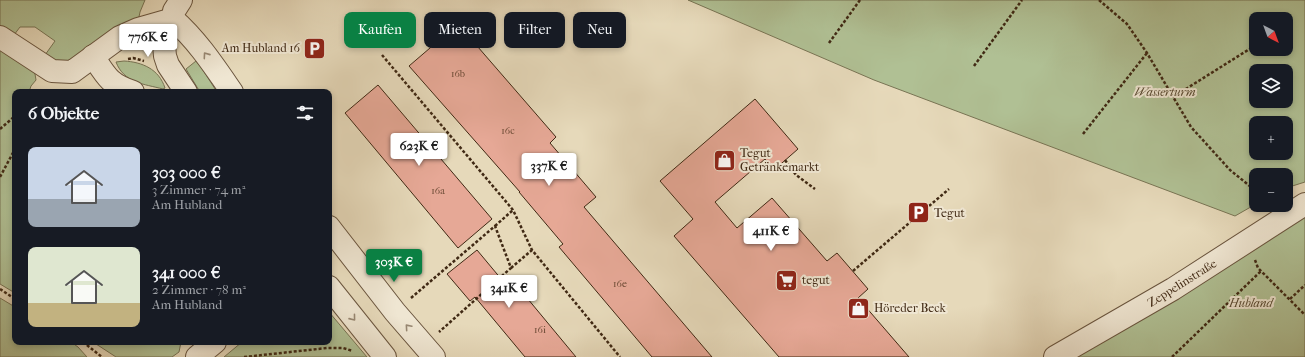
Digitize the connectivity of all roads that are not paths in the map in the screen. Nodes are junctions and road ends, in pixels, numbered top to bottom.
1 (177, 10) edge
2 (0, 37) edge
3 (94, 56) junction
4 (123, 89) edge
5 (184, 89) edge
6 (230, 89) edge
7 (1305, 204) edge
8 (332, 238) edge
9 (332, 291) edge
10 (211, 345) edge
11 (429, 351) edge
12 (197, 357) edge
13 (385, 357) edge
14 (1055, 357) edge

1 - 3 street
1 - 5 street
6 -> 1 street
2 - 3 street
3 - 4 street
7 - 14 street, Zeppelinstraße
11 -> 8 street
9 -> 13 street
10 - 12 street

